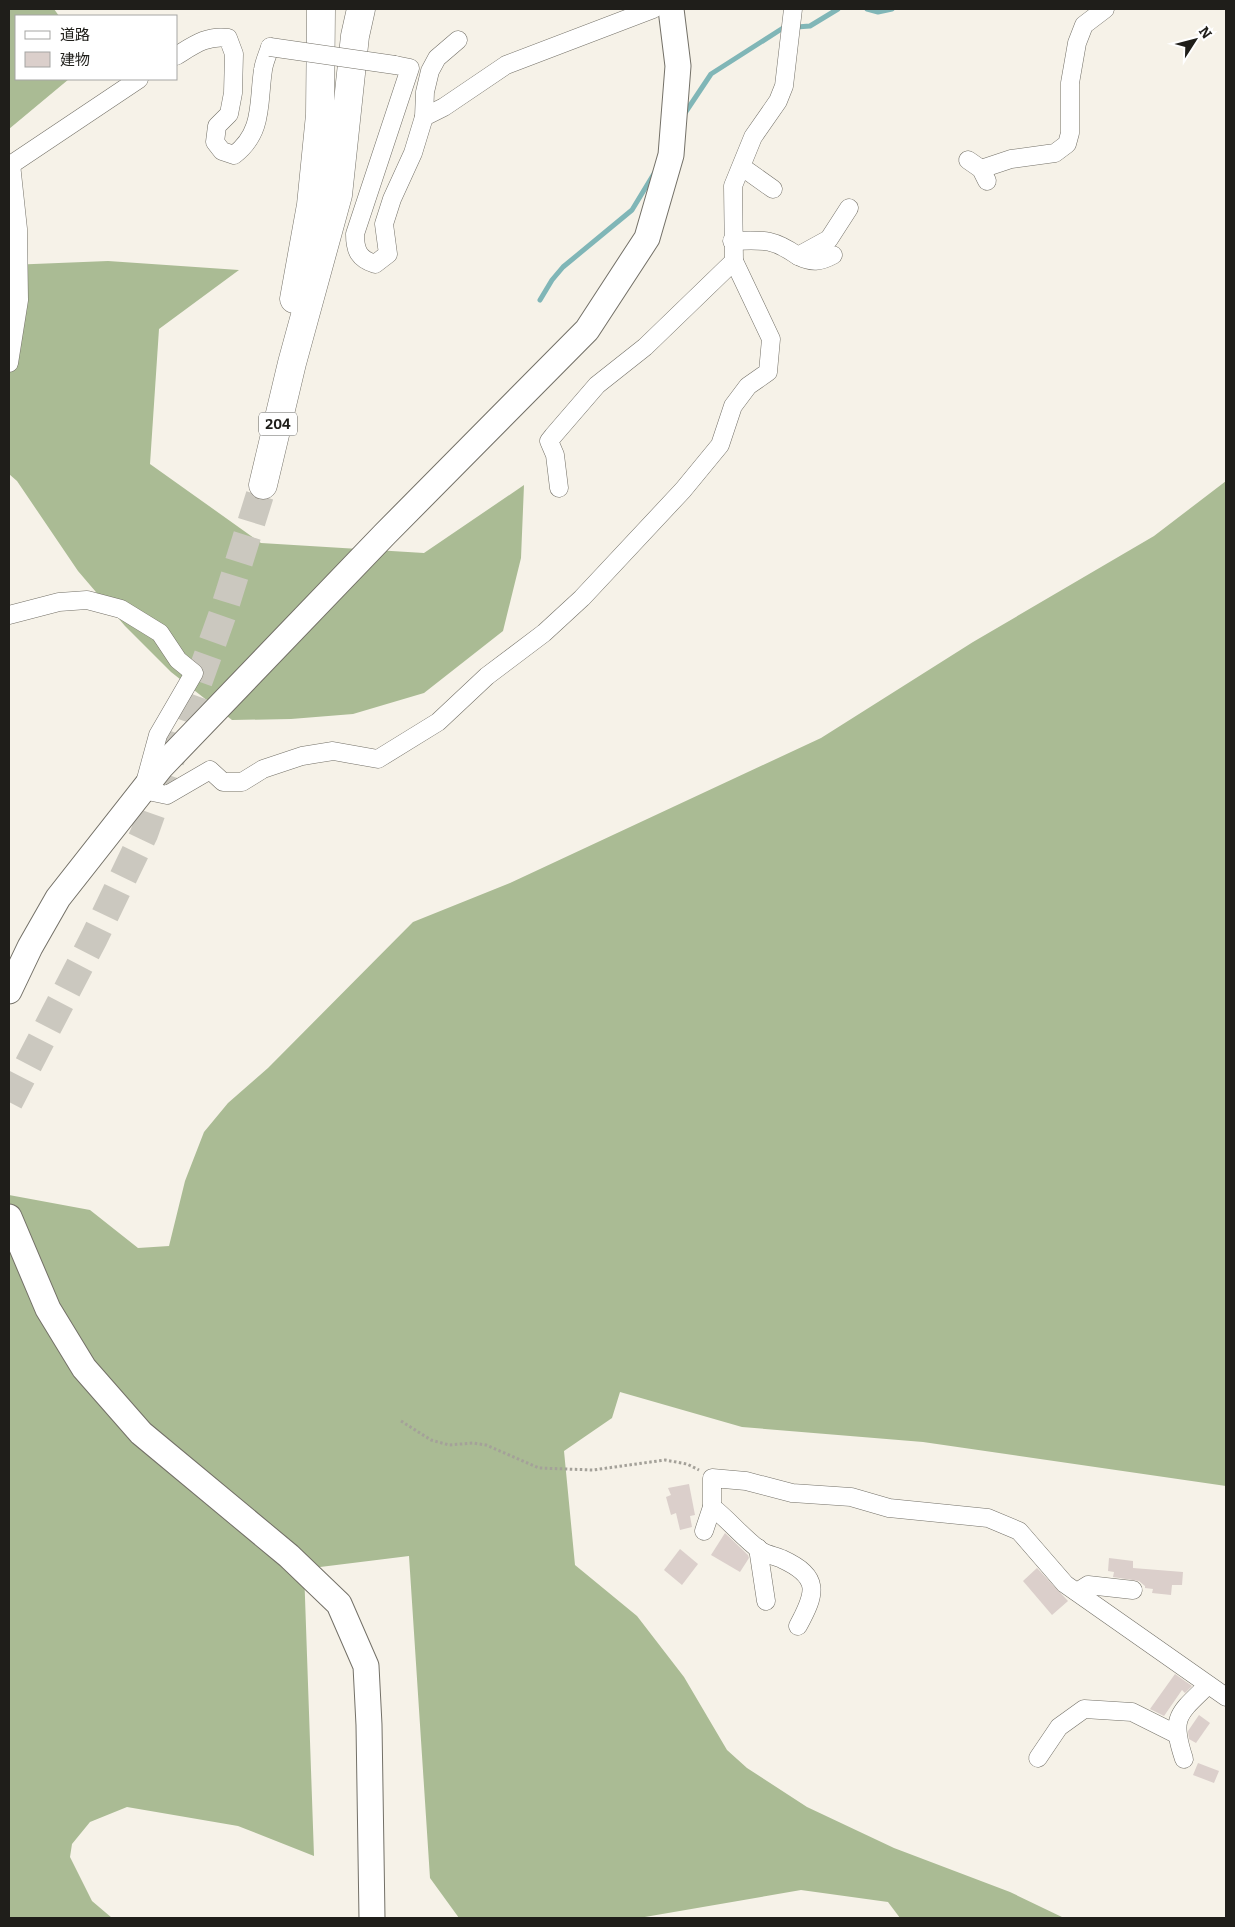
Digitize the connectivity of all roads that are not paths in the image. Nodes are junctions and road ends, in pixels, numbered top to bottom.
1 (321, 9) edge
2 (361, 9) edge
3 (653, 9) edge
4 (670, 9) edge
5 (793, 9) edge
6 (1105, 9) edge
7 (458, 40) dead end
8 (178, 55) edge
9 (138, 80) edge
10 (424, 117) junction
11 (10, 165) edge
12 (742, 167) junction
13 (979, 170) dead end
14 (774, 189) dead end
15 (849, 208) dead end
16 (732, 241) junction
17 (834, 255) dead end
18 (798, 256) junction
19 (734, 261) junction
20 (9, 363) edge
21 (292, 363) junction
22 (263, 485) tunnel mouth
23 (559, 488) dead end
24 (9, 615) edge
25 (143, 790) junction
26 (9, 991) edge
27 (9, 1218) edge
28 (712, 1507) junction
29 (704, 1531) dead end
30 (758, 1548) junction
31 (1133, 1590) dead end
32 (1078, 1592) junction
33 (766, 1601) dead end
34 (798, 1626) dead end
35 (1208, 1685) junction
36 (1226, 1697) edge
37 (1176, 1734) junction
38 (1038, 1758) dead end
39 (1184, 1759) dead end
40 (372, 1918) edge

1 - 21 highway
2 - 21 highway
3 - 10 street
4 - 25 street
5 - 12 street
6 - 13 street
7 - 10 street
8 - 10 street, bridge
9 - 11 street
11 - 20 street
12 - 14 street
12 - 16 street
15 - 18 street
16 - 18 street
16 - 19 street
17 - 18 street
19 - 23 street
19 - 25 street
21 - 22 highway, 204
24 - 25 street
25 - 26 street
27 - 40 street
28 - 29 street
28 - 30 street
28 - 32 street
30 - 33 street
30 - 34 street
31 - 32 street
32 - 35 street
35 - 36 street
35 - 37 street
37 - 38 street
37 - 39 street

